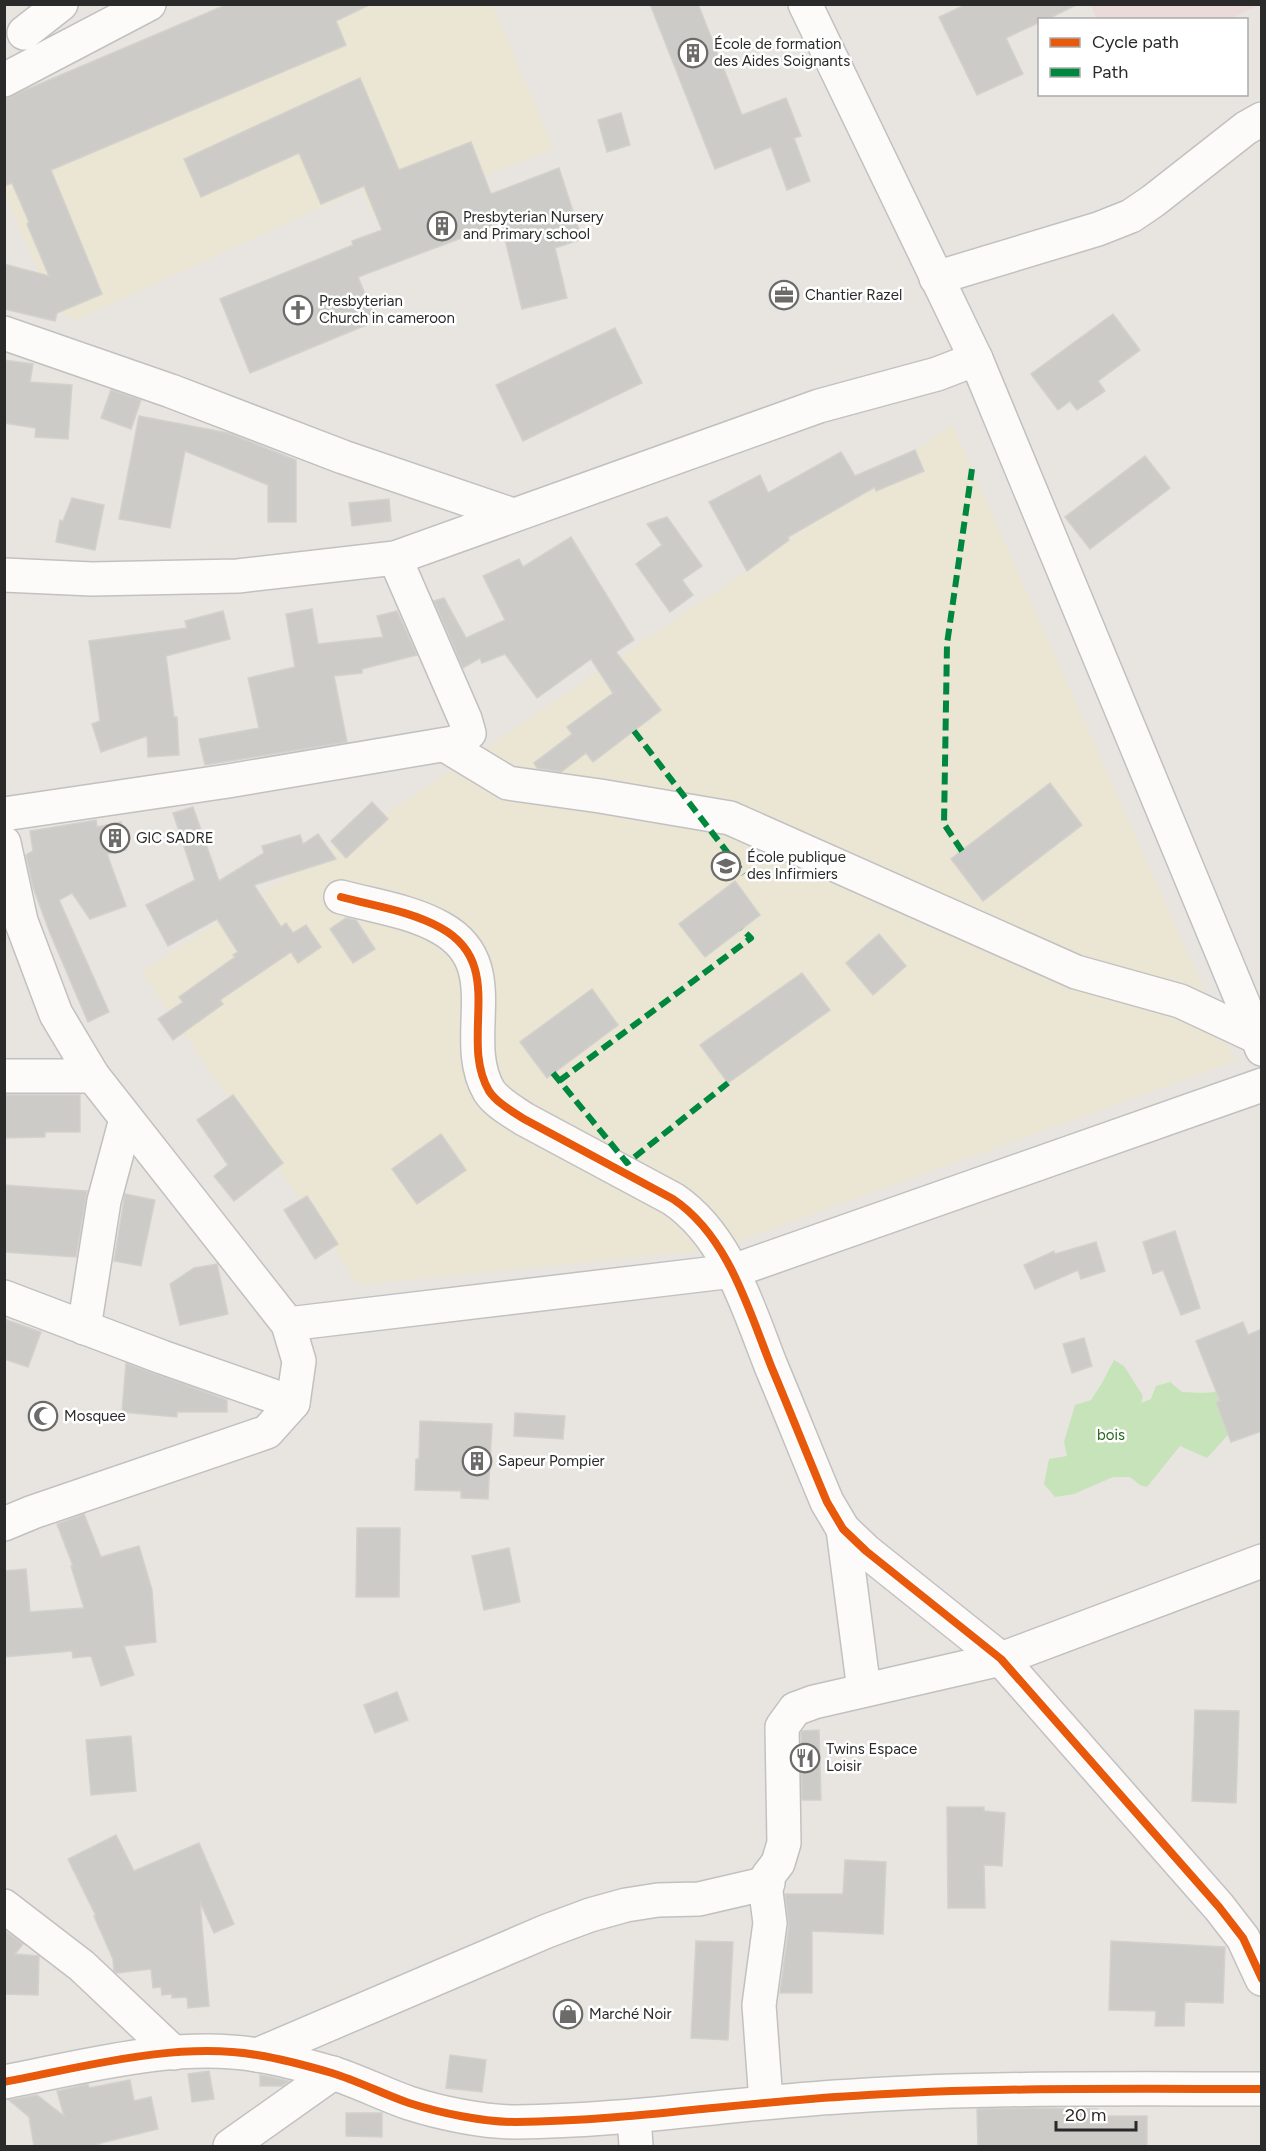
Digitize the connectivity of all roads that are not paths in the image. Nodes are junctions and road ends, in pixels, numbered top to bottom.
1 (61, 4) edge
2 (148, 4) edge
3 (805, 4) edge
4 (24, 33) dead end
5 (4, 80) edge
6 (1262, 119) edge
7 (936, 278) junction
8 (4, 333) edge
9 (976, 359) junction
10 (513, 515) junction
11 (395, 558) junction
12 (4, 575) edge
13 (445, 744) junction
14 (4, 813) edge
15 (4, 843) edge
16 (341, 897) dead end
17 (1259, 1043) edge
18 (4, 1076) edge
19 (93, 1076) junction
20 (1262, 1085) edge
21 (126, 1119) junction
22 (733, 1271) junction
23 (4, 1297) edge
24 (288, 1324) junction
25 (84, 1328) junction
26 (293, 1403) junction
27 (4, 1524) edge
28 (843, 1529) junction
29 (1262, 1561) edge
30 (1001, 1659) junction
31 (864, 1690) junction
32 (768, 1883) junction
33 (4, 1906) edge
34 (1262, 1980) edge
35 (174, 2053) junction
36 (257, 2055) junction
37 (333, 2073) junction
38 (4, 2082) edge
39 (1262, 2088) edge
40 (766, 2102) junction
41 (635, 2131) edge
42 (230, 2146) edge

1 - 4 street
2 - 5 street
3 - 7 street
6 - 7 street
7 - 9 street
8 - 10 street
9 - 10 street
9 - 17 street
10 - 11 street
11 - 12 street
11 - 13 street
13 - 14 street
13 - 17 street
15 - 19 street
16 - 22 street
18 - 19 street
19 - 21 street
20 - 22 street
21 - 24 street
21 - 25 street
22 - 24 street
22 - 28 street
23 - 25 street
24 - 26 street
25 - 26 street
26 - 27 street
28 - 30 street
28 - 31 street
29 - 30 street
30 - 31 street
30 - 34 street
31 - 32 street
32 - 36 street
32 - 40 street
33 - 35 street
35 - 36 street
35 - 38 street
36 - 37 street
37 - 41 street
37 - 42 street
39 - 40 street
40 - 41 street

